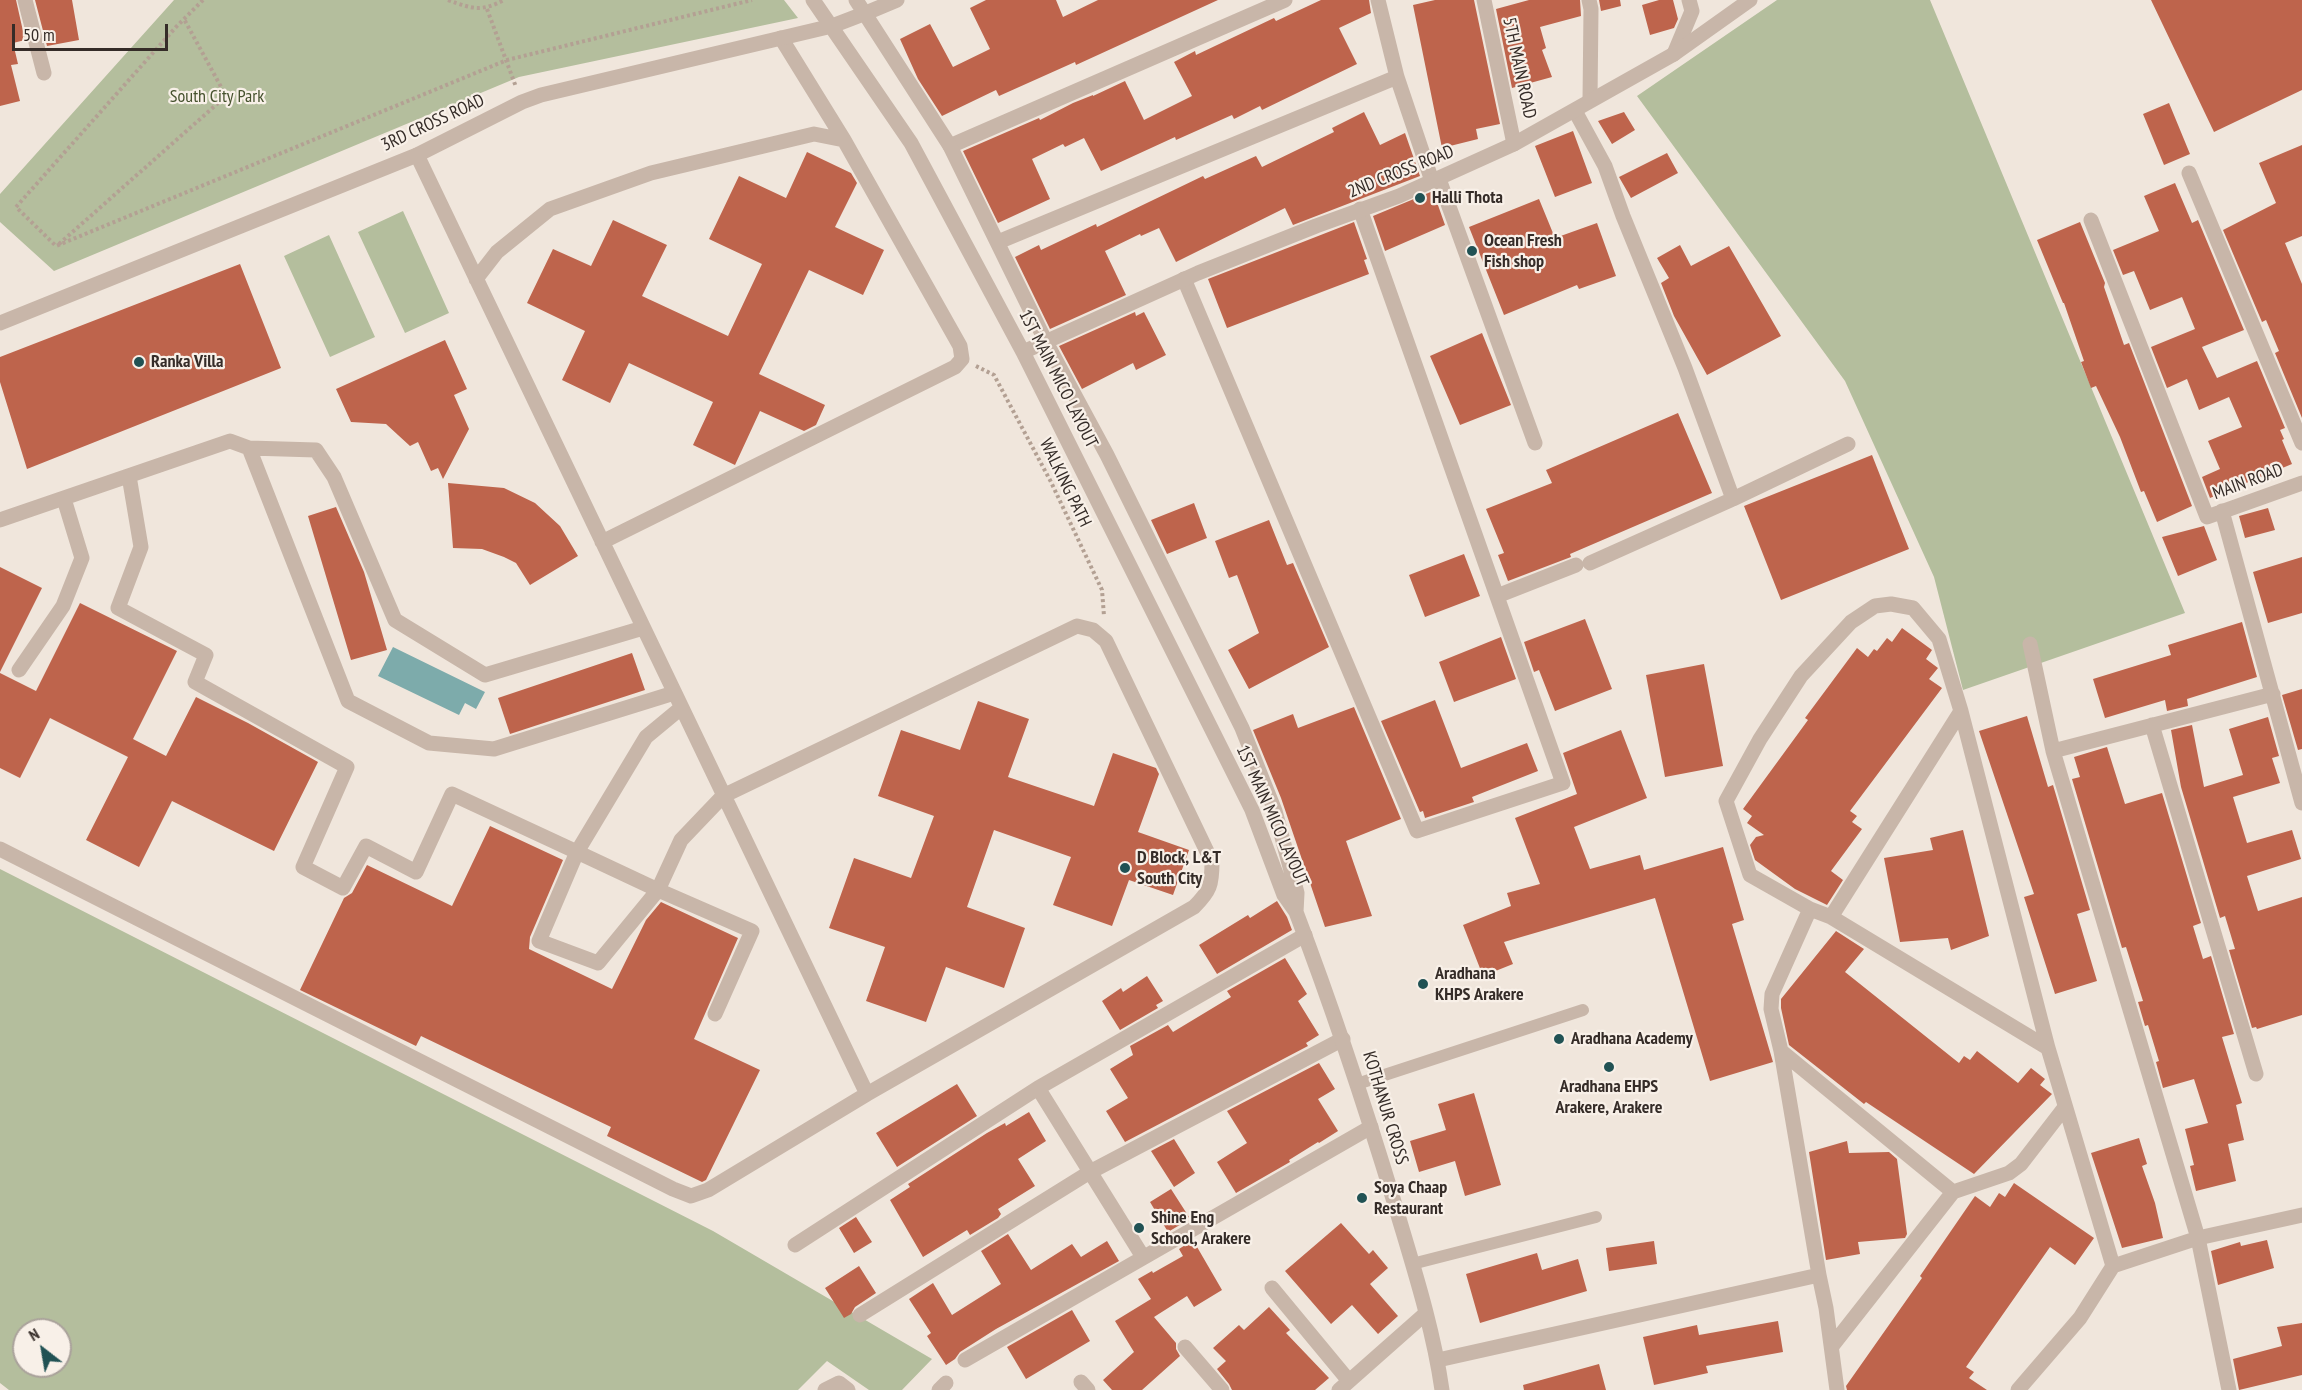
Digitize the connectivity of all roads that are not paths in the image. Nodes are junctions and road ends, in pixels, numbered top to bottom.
1 (25, 0) edge
2 (813, 0) edge
3 (856, 0) edge
4 (897, 0) edge
5 (1285, 0) edge
6 (1378, 0) edge
7 (1484, 0) edge
8 (1589, 0) edge
9 (1689, 0) edge
10 (1750, 0) edge
11 (866, 13) junction
12 (832, 26) junction
13 (781, 39) junction
14 (1674, 54) junction
15 (44, 73) dead end
16 (1397, 77) junction
17 (1590, 100) junction
18 (1575, 111) junction
19 (844, 140) junction
20 (1514, 144) junction
21 (950, 146) junction
22 (417, 154) junction
23 (2189, 173) dead end
24 (1436, 180) junction
25 (1360, 209) junction
26 (2091, 220) dead end
27 (998, 242) junction
28 (476, 279) junction
29 (1184, 279) junction
30 (0, 323) edge
31 (1046, 342) junction
32 (1023, 352) junction
33 (1535, 443) dead end
34 (2302, 443) edge
35 (1848, 444) dead end
36 (249, 448) junction
37 (129, 476) junction
38 (2302, 483) edge
39 (64, 499) junction
40 (1733, 499) junction
41 (2222, 512) junction
42 (0, 520) edge
43 (602, 542) junction
44 (1497, 596) junction
45 (643, 628) junction
46 (2030, 644) dead end
47 (19, 670) dead end
48 (674, 693) junction
49 (2273, 694) junction
50 (681, 708) junction
51 (1961, 711) junction
52 (2152, 725) junction
53 (2053, 750) junction
54 (723, 796) junction
55 (2302, 803) edge
56 (0, 849) edge
57 (577, 852) junction
58 (658, 890) junction
59 (1810, 909) junction
60 (1296, 912) junction
61 (1830, 917) junction
62 (1305, 935) junction
63 (1583, 1010) dead end
64 (715, 1014) dead end
65 (1343, 1039) junction
66 (2048, 1048) junction
67 (1780, 1052) junction
68 (2256, 1074) dead end
69 (1357, 1084) junction
70 (1038, 1088) junction
71 (867, 1094) junction
72 (2065, 1107) junction
73 (1371, 1127) junction
74 (1090, 1172) junction
75 (1953, 1192) junction
76 (2302, 1215) edge
77 (1596, 1217) dead end
78 (2198, 1238) junction
79 (795, 1245) dead end
80 (1143, 1257) junction
81 (1412, 1264) junction
82 (2113, 1266) junction
83 (1819, 1275) junction
84 (1272, 1288) dead end
85 (1425, 1314) junction
86 (860, 1315) dead end
87 (1832, 1346) junction
88 (1185, 1347) dead end
89 (965, 1360) dead end
90 (1438, 1360) junction
91 (1344, 1386) edge
92 (825, 1390) edge
93 (848, 1390) edge
94 (1222, 1390) edge
95 (1442, 1390) edge
96 (1837, 1390) edge
97 (2018, 1390) edge
98 (2229, 1390) edge

1 - 15 street
2 - 12 street, 1ST MAIN MICO LAYOUT
3 - 11 street, 1ST MAIN MICO LAYOUT
4 - 11 street, 3RD CROSS ROAD
5 - 21 street
6 - 16 street
7 - 20 street, 5TH MAIN ROAD
8 - 17 street
9 - 14 street
10 - 14 street, 2ND CROSS ROAD
11 - 12 street, 3RD CROSS ROAD
11 - 21 street, 1ST MAIN MICO LAYOUT
12 - 13 street, 3RD CROSS ROAD
12 - 32 street, 1ST MAIN MICO LAYOUT
13 - 19 street
13 - 22 street, 3RD CROSS ROAD
14 - 17 street, 2ND CROSS ROAD
16 - 24 street
16 - 27 street
17 - 18 street, 2ND CROSS ROAD
18 - 20 street, 2ND CROSS ROAD
18 - 40 street
19 - 28 street
19 - 43 street
20 - 24 street, 2ND CROSS ROAD
21 - 27 street, 1ST MAIN MICO LAYOUT
22 - 28 street
22 - 30 street, 3RD CROSS ROAD
23 - 34 street
24 - 25 street, 2ND CROSS ROAD
24 - 33 street
25 - 29 street, 2ND CROSS ROAD
25 - 44 street
26 - 41 street, MAIN ROAD
27 - 31 street, 1ST MAIN MICO LAYOUT
28 - 43 street
29 - 31 street, 2ND CROSS ROAD
29 - 44 street
31 - 32 street, 2ND CROSS ROAD
31 - 60 street, 1ST MAIN MICO LAYOUT
32 - 60 street, 1ST MAIN MICO LAYOUT
35 - 40 street
36 - 37 street
36 - 45 street
36 - 48 street
37 - 39 street
37 - 57 street
38 - 41 street, MAIN ROAD
39 - 42 street
39 - 47 street
40 - 44 street
41 - 49 street
43 - 45 street
45 - 48 street
46 - 53 street
48 - 50 street
49 - 52 street
49 - 55 street
50 - 54 street
50 - 57 street
51 - 59 street
51 - 61 street
51 - 66 street
52 - 53 street
52 - 68 street
53 - 78 street
54 - 58 street
54 - 71 street
54 - 71 street
56 - 71 street
57 - 58 street
57 - 58 street
58 - 64 street
59 - 61 street
59 - 67 street
60 - 62 street, KOTHANUR CROSS
61 - 66 street
62 - 65 street, KOTHANUR CROSS
62 - 70 street
63 - 69 lane
65 - 69 street, KOTHANUR CROSS
65 - 74 street
66 - 72 street
67 - 75 street
67 - 83 street
69 - 73 street, KOTHANUR CROSS
70 - 74 street
70 - 79 street
72 - 75 street
72 - 82 street
73 - 80 street
73 - 81 street, KOTHANUR CROSS
74 - 80 street
74 - 86 street
75 - 87 street
76 - 78 street
77 - 81 lane
78 - 82 street
78 - 98 street
80 - 89 street
81 - 85 street, KOTHANUR CROSS
82 - 97 street
83 - 87 street
83 - 90 street
84 - 91 street
85 - 90 street, KOTHANUR CROSS
85 - 91 street
87 - 96 street
88 - 94 street
90 - 95 street, KOTHANUR CROSS
92 - 93 street

